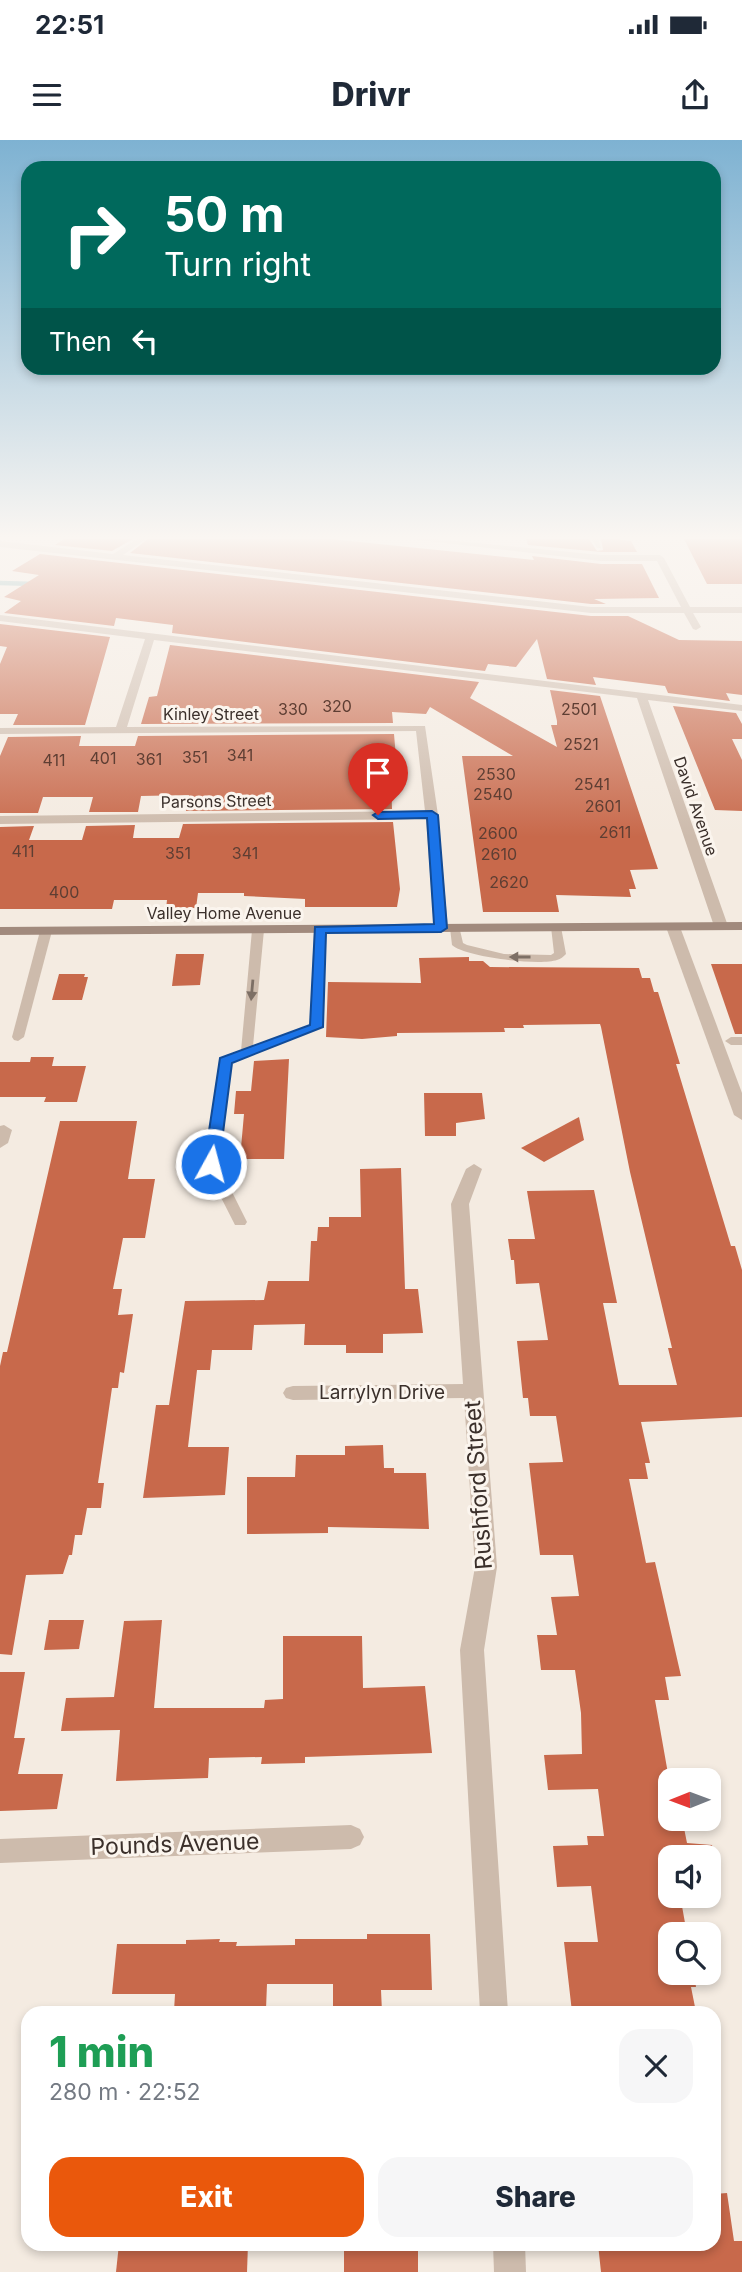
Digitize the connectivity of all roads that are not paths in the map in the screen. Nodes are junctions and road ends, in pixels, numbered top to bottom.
1 (150, 638) edge
2 (179, 638) edge
3 (642, 697) junction
4 (742, 708) edge
5 (0, 731) edge
6 (120, 731) junction
7 (432, 815) junction
8 (0, 820) edge
9 (721, 926) junction
10 (742, 926) edge
11 (556, 927) junction
12 (673, 927) junction
13 (448, 928) junction
14 (319, 929) junction
15 (258, 930) junction
16 (46, 931) junction
17 (0, 932) edge
18 (18, 1037) dead end
19 (247, 1050) junction
20 (742, 1115) edge
21 (474, 1169) dead end
22 (240, 1222) dead end
23 (472, 1391) junction
24 (293, 1393) dead end
25 (351, 1837) dead end
26 (0, 1851) edge
27 (494, 2006) edge
28 (509, 2251) edge
29 (510, 2272) edge

1 - 6 street
2 - 3 street
3 - 4 street
3 - 9 street, David Avenue
5 - 6 street, Kinley Street
6 - 7 street, Kinley Street
7 - 8 street, Parsons Street
7 - 13 street
9 - 10 street, Valley Home Avenue
9 - 12 street, Valley Home Avenue
11 - 12 street, Valley Home Avenue
11 - 13 street, Valley Home Avenue
11 -> 13 lane
12 - 20 street
13 - 14 street, Valley Home Avenue
14 - 15 street, Valley Home Avenue
14 - 19 lane
15 - 16 street, Valley Home Avenue
15 -> 19 lane
16 - 17 street, Valley Home Avenue
16 - 18 lane
19 - 22 lane
21 - 23 street, Rushford Street
23 - 24 street, Larrylyn Drive
23 - 27 street, Rushford Street
25 - 26 street, Pounds Avenue
28 - 29 street

